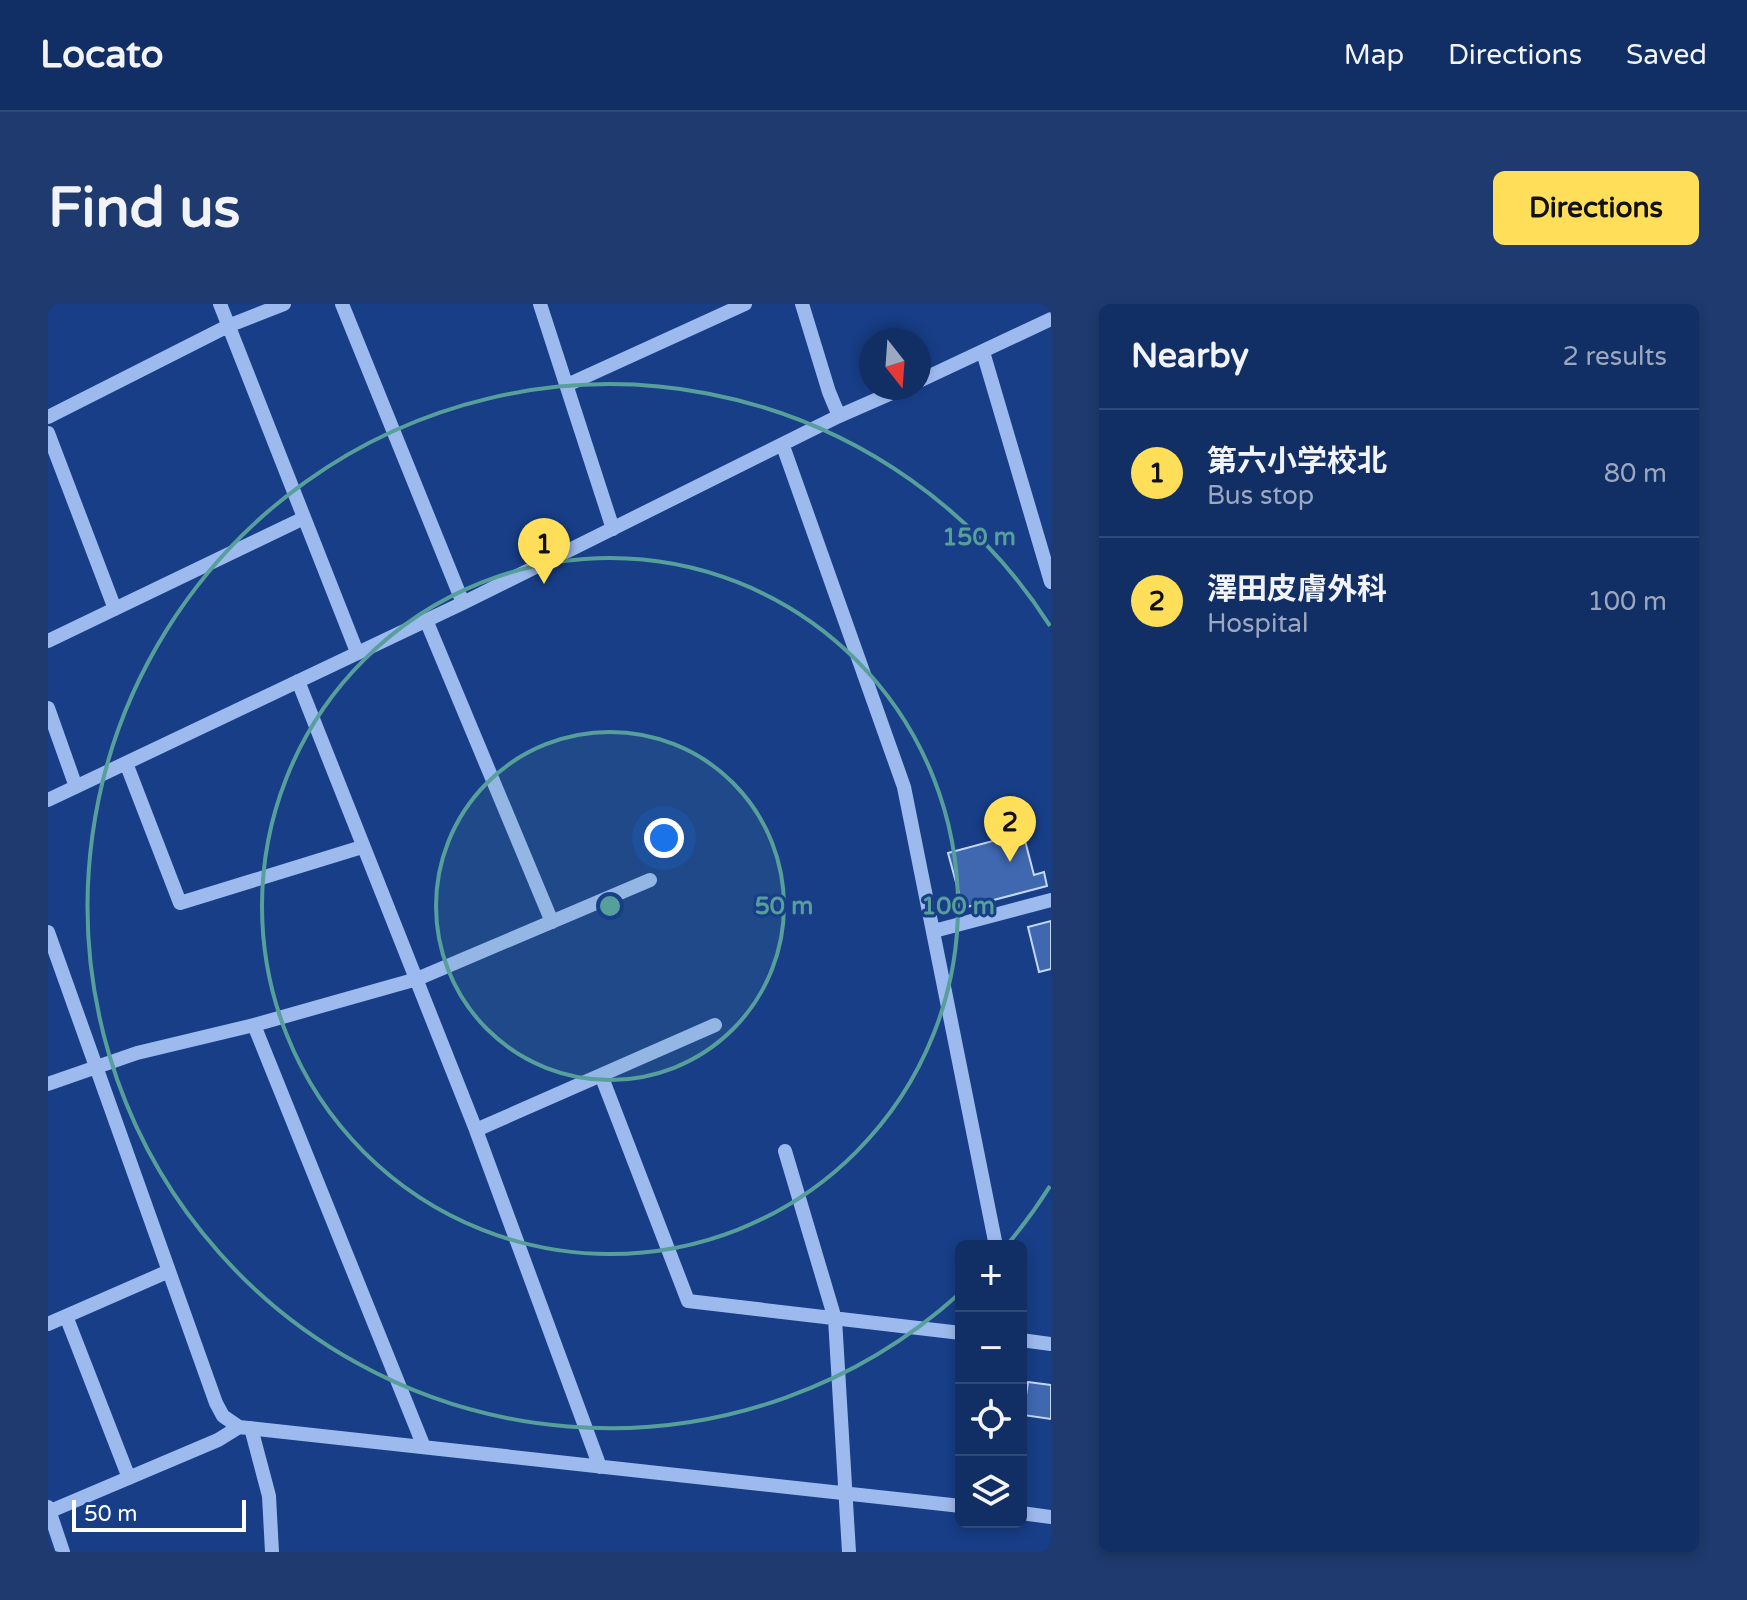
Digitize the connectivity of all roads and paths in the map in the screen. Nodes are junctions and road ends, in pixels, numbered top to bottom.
1 (220, 304) edge
2 (284, 304) edge
3 (342, 304) edge
4 (540, 304) edge
5 (745, 304) edge
6 (802, 304) edge
7 (1051, 319) edge
8 (228, 326) junction
9 (983, 352) junction
10 (931, 376) edge
11 (567, 385) junction
12 (876, 400) edge
13 (839, 416) junction
14 (48, 417) edge
15 (48, 433) edge
16 (783, 446) junction
17 (304, 518) junction
18 (613, 529) junction
19 (1051, 582) edge
20 (463, 603) junction
21 (115, 609) junction
22 (426, 620) junction
23 (48, 641) edge
24 (357, 652) junction
25 (298, 681) junction
26 (48, 708) edge
27 (126, 763) junction
28 (76, 787) junction
29 (48, 800) edge
30 (362, 847) junction
31 (650, 880) dead end
32 (1051, 900) edge
33 (552, 922) junction
34 (934, 931) junction
35 (48, 932) edge
36 (53, 964) edge
37 (417, 979) junction
38 (254, 1025) junction
39 (715, 1025) dead end
40 (97, 1066) junction
41 (601, 1075) junction
42 (48, 1084) edge
43 (476, 1130) junction
44 (785, 1151) dead end
45 (995, 1240) edge
46 (169, 1271) junction
47 (66, 1316) junction
48 (835, 1319) junction
49 (48, 1324) edge
50 (955, 1332) edge
51 (1027, 1341) edge
52 (1051, 1344) edge
53 (245, 1427) junction
54 (424, 1447) junction
55 (600, 1467) junction
56 (129, 1478) junction
57 (845, 1492) junction
58 (955, 1505) edge
59 (49, 1510) edge
60 (1027, 1514) edge
61 (1051, 1517) edge
62 (63, 1552) edge
63 (272, 1552) edge
64 (849, 1552) edge

1 - 8 street
2 - 8 street
3 - 20 street
4 - 11 street
5 - 11 street
6 - 13 street
7 - 9 street
8 - 14 street
8 - 17 street
9 - 10 street
9 - 19 street
11 - 18 street
12 - 13 street
13 - 16 street
15 - 21 street
16 - 18 street
16 - 34 street
17 - 21 street
17 - 24 street
18 - 20 street
20 - 22 street
21 - 23 street
22 - 24 street
22 - 33 street
24 - 25 street
25 - 27 street
25 - 30 street
26 - 28 street
27 - 28 street
27 - 30 street
28 - 29 street
30 - 37 street
31 - 33 street
32 - 34 street
33 - 37 street
34 - 45 street
35 - 36 street
36 - 40 street
37 - 38 street
37 - 43 street
38 - 40 street
38 - 54 street
39 - 41 street
40 - 42 street
40 - 46 street
41 - 43 street
41 - 48 street
43 - 55 street
44 - 48 street
46 - 47 street
46 - 53 street
47 - 49 street
47 - 56 street
48 - 50 street
48 - 57 street
51 - 52 street
53 - 54 street
53 - 56 street
53 - 63 street
54 - 55 street
55 - 57 street
56 - 59 street
57 - 58 street
57 - 64 street
59 - 62 street
60 - 61 street

